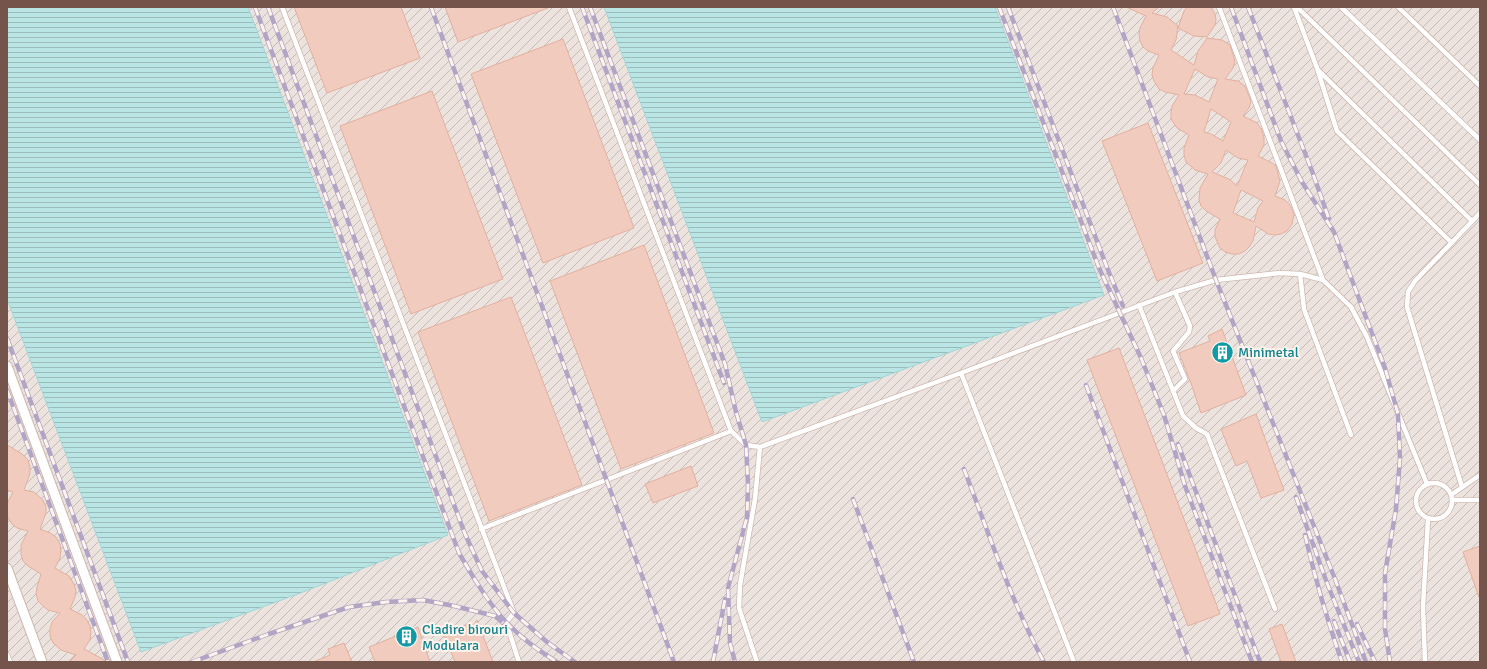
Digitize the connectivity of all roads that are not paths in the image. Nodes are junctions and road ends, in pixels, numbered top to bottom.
1 (282, 7) edge
2 (569, 7) edge
3 (1219, 7) edge
4 (1296, 7) edge
5 (1342, 7) edge
6 (1398, 7) edge
7 (1317, 68) junction
8 (1480, 86) edge
9 (1480, 140) edge
10 (1480, 185) edge
11 (1480, 213) edge
12 (1472, 222) junction
13 (1452, 243) junction
14 (1300, 274) junction
15 (1323, 280) junction
16 (1175, 292) junction
17 (1139, 305) junction
18 (7, 366) edge
19 (962, 373) junction
20 (1173, 391) junction
21 (731, 431) junction
22 (1351, 434) dead end
23 (760, 447) junction
24 (1480, 474) edge
25 (1427, 484) junction
26 (1462, 487) junction
27 (1451, 495) junction
28 (1452, 500) junction
29 (1480, 500) edge
30 (1428, 519) junction
31 (481, 528) junction
32 (7, 568) edge
33 (1275, 609) dead end
34 (7, 655) edge
35 (10, 662) edge
36 (42, 662) edge
37 (117, 662) edge
38 (519, 662) edge
39 (757, 662) edge
40 (1074, 662) edge
41 (1425, 662) edge

1 - 31 lane
2 - 21 lane
3 - 15 lane
4 - 7 lane
4 - 10 lane
5 - 9 lane
6 - 8 lane
7 - 12 lane
7 - 13 lane
11 - 12 lane
12 - 13 lane
13 - 26 lane
14 - 15 lane
14 - 16 lane
14 - 22 lane
15 - 25 lane
16 - 17 lane
16 - 20 lane
17 - 19 lane
17 - 20 lane
18 - 37 street
19 - 23 lane
19 - 40 lane
20 - 33 lane
21 - 23 lane
21 - 31 lane
23 - 39 lane
24 - 26 lane
25 - 27 lane
25 - 30 lane
26 - 27 lane
27 - 28 lane
28 - 29 lane
28 - 30 lane
30 - 41 lane
31 - 38 lane
32 - 36 street
34 - 35 lane

